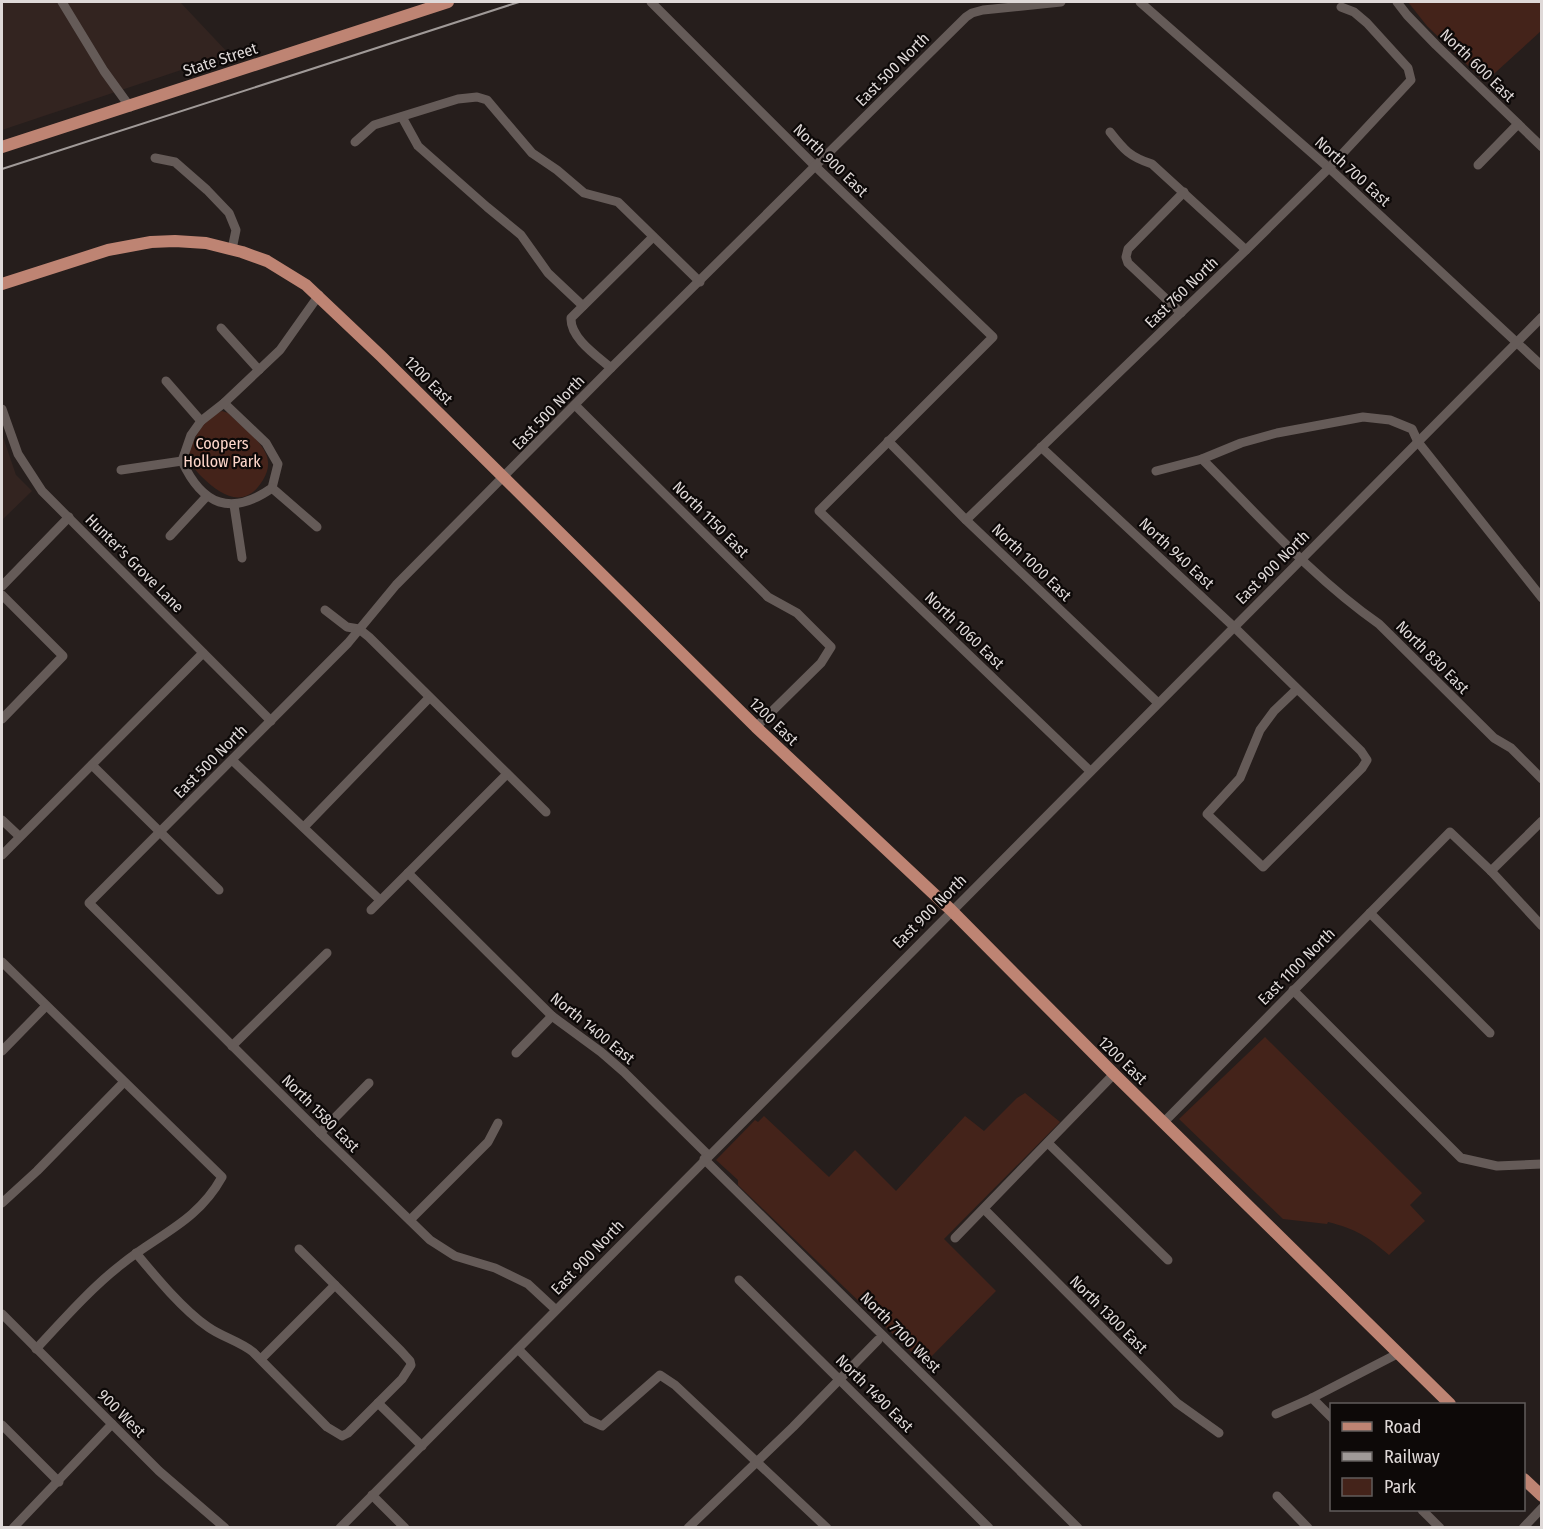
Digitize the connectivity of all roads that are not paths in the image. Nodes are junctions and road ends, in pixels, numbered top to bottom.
1 (62, 2) edge
2 (448, 2) edge
3 (651, 2) edge
4 (1061, 2) edge
5 (1140, 2) edge
6 (1397, 2) edge
7 (1341, 7) dead end
8 (130, 106) junction
9 (402, 117) junction
10 (1518, 124) junction
11 (1110, 132) dead end
12 (355, 142) dead end
13 (2, 147) edge
14 (1542, 147) edge
15 (155, 158) dead end
16 (1478, 165) dead end
17 (815, 166) junction
18 (1329, 168) junction
19 (1184, 192) junction
20 (653, 237) junction
21 (232, 249) junction
22 (1246, 250) junction
23 (700, 282) junction
24 (2, 285) edge
25 (319, 295) junction
26 (583, 306) junction
27 (1181, 313) junction
28 (1542, 317) edge
29 (221, 328) dead end
30 (1516, 342) junction
31 (1542, 366) edge
32 (611, 369) junction
33 (259, 370) junction
34 (166, 381) dead end
35 (224, 404) junction
36 (575, 405) junction
37 (2, 409) edge
38 (201, 421) junction
39 (888, 441) junction
40 (1418, 442) junction
41 (1041, 447) junction
42 (1202, 459) junction
43 (182, 461) junction
44 (121, 470) dead end
45 (1156, 471) dead end
46 (504, 478) junction
47 (272, 488) junction
48 (207, 496) junction
49 (234, 505) junction
50 (69, 517) junction
51 (966, 520) junction
52 (317, 527) dead end
53 (170, 536) dead end
54 (242, 558) dead end
55 (1301, 559) junction
56 (2, 586) edge
57 (2, 595) edge
58 (1542, 598) edge
59 (325, 610) dead end
60 (1233, 626) junction
61 (359, 629) junction
62 (202, 653) junction
63 (1297, 689) junction
64 (429, 698) junction
65 (1157, 702) junction
66 (2, 719) edge
67 (271, 721) junction
68 (756, 727) junction
69 (232, 760) junction
70 (92, 765) junction
71 (1089, 770) junction
72 (507, 774) junction
73 (1542, 779) edge
74 (546, 812) dead end
75 (2, 820) edge
76 (1542, 821) edge
77 (304, 827) junction
78 (160, 831) junction
79 (19, 836) junction
80 (2, 855) edge
81 (1491, 871) junction
82 (408, 873) junction
83 (219, 890) dead end
84 (380, 900) junction
85 (89, 903) joint
86 (371, 910) dead end
87 (951, 910) junction
88 (1370, 913) junction
89 (1542, 926) edge
90 (327, 954) dead end
91 (2, 962) edge
92 (1293, 990) junction
93 (46, 1006) junction
94 (552, 1017) junction
95 (1490, 1033) dead end
96 (232, 1046) junction
97 (2, 1052) edge
98 (516, 1053) dead end
99 (1114, 1074) junction
100 (124, 1082) junction
101 (369, 1083) dead end
102 (1164, 1122) junction
103 (498, 1123) dead end
104 (320, 1133) junction
105 (1048, 1143) junction
106 (706, 1157) junction
107 (1542, 1164) edge
108 (2, 1203) edge
109 (984, 1209) junction
110 (410, 1220) junction
111 (955, 1238) dead end
112 (299, 1249) dead end
113 (136, 1253) junction
114 (1168, 1260) dead end
115 (739, 1281) dead end
116 (335, 1285) junction
117 (556, 1310) junction
118 (2, 1314) edge
119 (878, 1340) dead end
120 (36, 1348) junction
121 (518, 1349) junction
122 (1399, 1353) junction
123 (261, 1359) junction
124 (839, 1379) junction
125 (1312, 1398) junction
126 (378, 1402) junction
127 (1449, 1403) edge
128 (1276, 1414) dead end
129 (1330, 1416) edge
130 (112, 1424) junction
131 (2, 1425) edge
132 (1219, 1433) dead end
133 (422, 1446) junction
134 (757, 1460) junction
135 (1525, 1480) edge
136 (59, 1482) junction
137 (372, 1495) junction
138 (1277, 1496) dead end
139 (1542, 1496) edge
140 (1542, 1508) edge
141 (1424, 1511) edge
142 (219, 1526) edge
143 (13, 1527) edge
144 (340, 1527) edge
145 (405, 1527) edge
146 (688, 1527) edge
147 (827, 1527) edge
148 (989, 1527) edge
149 (1077, 1527) edge
150 (1308, 1527) edge
151 (1440, 1527) edge
152 (1523, 1527) edge

1 - 8 street
2 - 8 main road, State Street
3 - 17 street, North 900 East
4 - 17 street, East 500 North
5 - 18 street, North 700 East
6 - 10 street, North 600 East
7 - 18 street, East 760 North
8 - 13 main road, State Street
9 - 12 street
9 - 20 street
9 - 26 street
10 - 14 street, North 600 East
10 - 16 street
11 - 19 street
15 - 21 street
17 - 23 street, East 500 North
17 - 39 street, North 900 East
18 - 22 street, East 760 North
18 - 30 street, North 700 East
19 - 22 street
19 - 27 street
20 - 23 street
20 - 26 street
21 - 24 main road, 1200 East
21 - 25 main road, 1200 East
22 - 27 street, East 760 North
23 - 32 street, East 500 North
25 - 33 street
25 - 46 main road, 1200 East
26 - 32 street
27 - 41 street, East 760 North
28 - 30 street, East 900 North
29 - 33 street
30 - 31 street, North 700 East
30 - 40 street, East 900 North
32 - 36 street, East 500 North
33 - 35 street
34 - 38 street
35 - 38 street
35 - 47 street
36 - 46 street, East 500 North
36 - 68 street, North 1150 East
37 - 50 street, Hunter's Grove Lane
38 - 43 street
39 - 51 street, North 1000 East
39 - 71 street, North 1060 East
40 - 42 street
40 - 55 street, East 900 North
40 - 58 street
41 - 51 street, East 760 North
41 - 60 street, North 940 East
42 - 45 street
42 - 55 street, North 830 East
43 - 44 street
43 - 48 street
46 - 61 street, East 500 North
46 - 68 main road, 1200 East
47 - 49 street
47 - 52 street
48 - 49 street
48 - 53 street
49 - 54 street
50 - 56 street
50 - 62 street, Hunter's Grove Lane
51 - 65 street, North 1000 East
55 - 60 street, East 900 North
55 - 73 street, North 830 East
57 - 66 street
59 - 61 street
60 - 63 street, North 940 East
60 - 65 street, East 900 North
61 - 64 street
61 - 67 street, East 500 North
62 - 67 street, Hunter's Grove Lane
62 - 70 street
63 - 63 street, North 940 East
64 - 72 street
64 - 77 street
65 - 71 street, East 900 North
67 - 69 street, East 500 North
68 - 87 main road, 1200 East
69 - 77 street
69 - 78 street, East 500 North
70 - 78 street
70 - 79 street
71 - 87 street, East 900 North
72 - 74 street
72 - 82 street
75 - 79 street
76 - 81 street
77 - 84 street
78 - 83 street
78 - 85 street, East 500 North
79 - 80 street
81 - 88 street, East 1100 North
81 - 89 street
82 - 84 street
82 - 94 street, North 1400 East
84 - 86 street
85 - 96 street, North 1580 East
87 - 99 main road, 1200 East
87 - 106 street, East 900 North
88 - 92 street, East 1100 North
88 - 95 street
90 - 96 street
91 - 93 street
92 - 102 street, East 1100 North
92 - 107 street
93 - 97 street
93 - 100 street
94 - 98 street
94 - 106 street, North 1400 East
96 - 104 street, North 1580 East
99 - 102 main road, 1200 East
99 - 105 street
100 - 108 street
100 - 113 street
101 - 104 street
102 - 122 main road, 1200 East
103 - 110 street
104 - 110 street, North 1580 East
105 - 109 street
105 - 114 street
106 - 117 street, East 900 North
106 - 149 street, North 7100 West
109 - 111 street
109 - 132 street, North 1300 East
110 - 117 street, North 1580 East
112 - 116 street
113 - 120 street
113 - 123 street
115 - 124 street, North 1490 East
116 - 123 street
116 - 126 street
117 - 121 street, East 900 North
118 - 120 street, 900 West
119 - 124 street
120 - 130 street, 900 West
121 - 133 street, East 900 North
121 - 134 street
122 - 125 street
122 - 127 main road, 1200 East
123 - 126 street
124 - 134 street
124 - 148 street, North 1490 East
125 - 128 street
125 - 129 street
126 - 133 street
130 - 136 street
130 - 142 street, 900 West
131 - 136 street
133 - 137 street, East 900 North
134 - 146 street
134 - 147 street
135 - 139 main road
136 - 143 street
137 - 144 street, East 900 North
137 - 145 street
138 - 150 street
140 - 152 street
141 - 151 street

